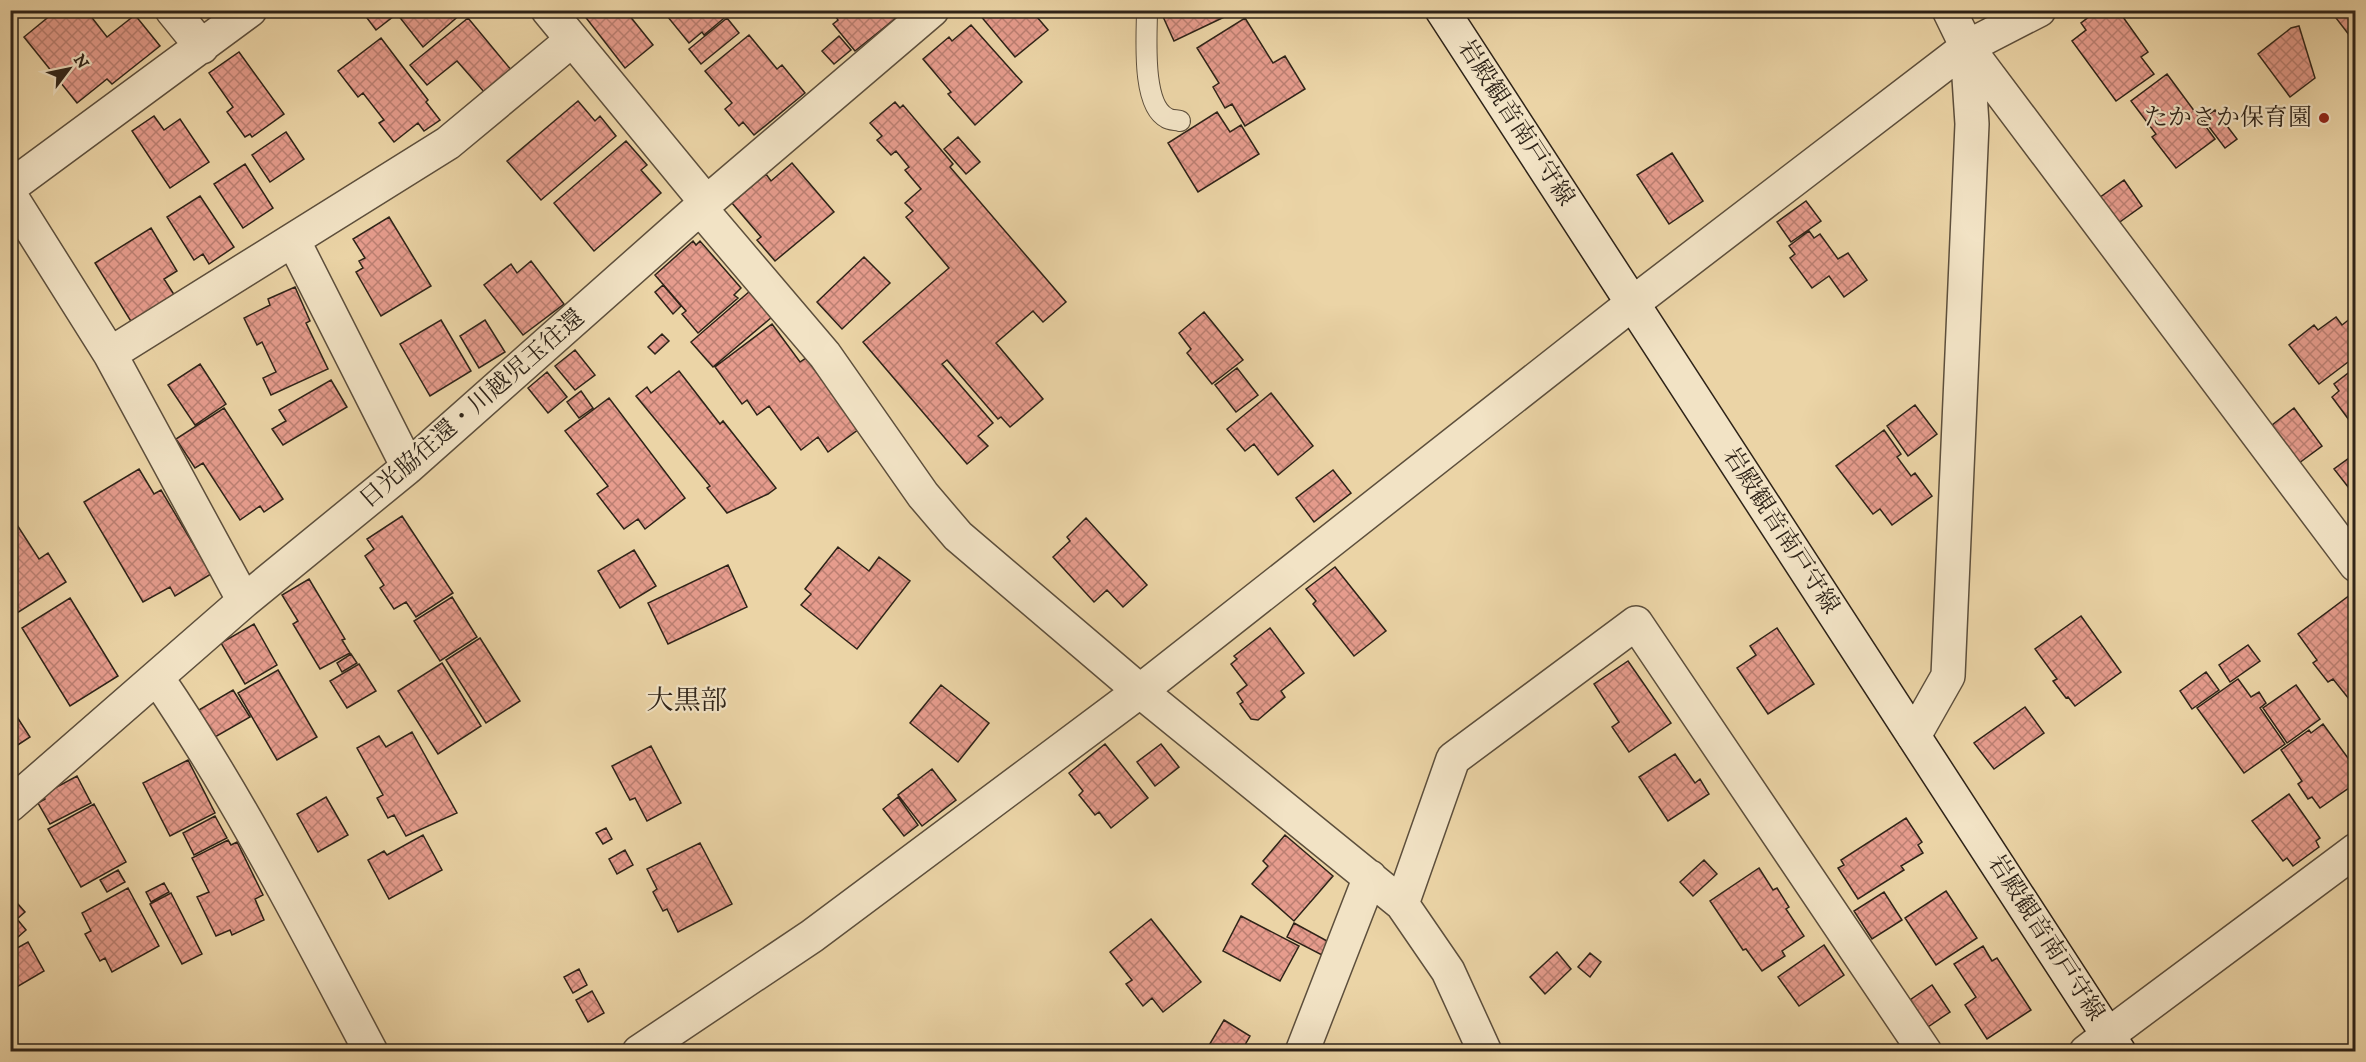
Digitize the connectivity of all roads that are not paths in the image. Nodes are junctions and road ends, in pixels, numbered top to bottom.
1 (172, 10) edge
2 (250, 10) edge
3 (548, 10) edge
4 (932, 10) edge
5 (1147, 10) edge
6 (1443, 10) edge
7 (1949, 10) edge
8 (2039, 10) edge
9 (572, 40) junction
10 (1967, 46) junction
11 (202, 47) junction
12 (1180, 121) dead end
13 (10, 187) edge
14 (10, 195) edge
15 (703, 205) junction
16 (293, 240) junction
17 (1633, 303) junction
18 (110, 354) junction
19 (408, 467) junction
20 (2355, 565) edge
21 (244, 601) junction
22 (158, 679) junction
23 (1140, 691) junction
24 (1914, 736) junction
25 (10, 805) edge
26 (2355, 850) edge
27 (1370, 877) junction
28 (1402, 904) junction
29 (2104, 1046) edge
30 (371, 1052) edge
31 (639, 1052) edge
32 (1302, 1052) edge
33 (1485, 1052) edge
34 (1925, 1052) edge

1 - 11 street
2 - 11 street
3 - 9 street
4 - 15 street, 日光脇往還・川越児玉往還
5 - 12 lane
6 - 17 street, 岩殿観音南戸守線
7 - 10 street
8 - 10 street
9 - 15 street
9 - 16 street
10 - 17 street
10 - 20 street
10 - 24 street
11 - 13 street
14 - 18 street
15 - 19 street, 日光脇往還・川越児玉往還
15 - 23 street
16 - 18 street
16 - 19 street
17 - 23 street
17 - 24 street, 岩殿観音南戸守線
18 - 21 street
19 - 21 street, 日光脇往還・川越児玉往還
21 - 22 street, 日光脇往還・川越児玉往還
22 - 25 street, 日光脇往還・川越児玉往還
22 - 30 street
23 - 27 street
23 - 31 street
24 - 29 street, 岩殿観音南戸守線
26 - 29 street
27 - 28 street
27 - 32 street
28 - 33 street
28 - 34 street

